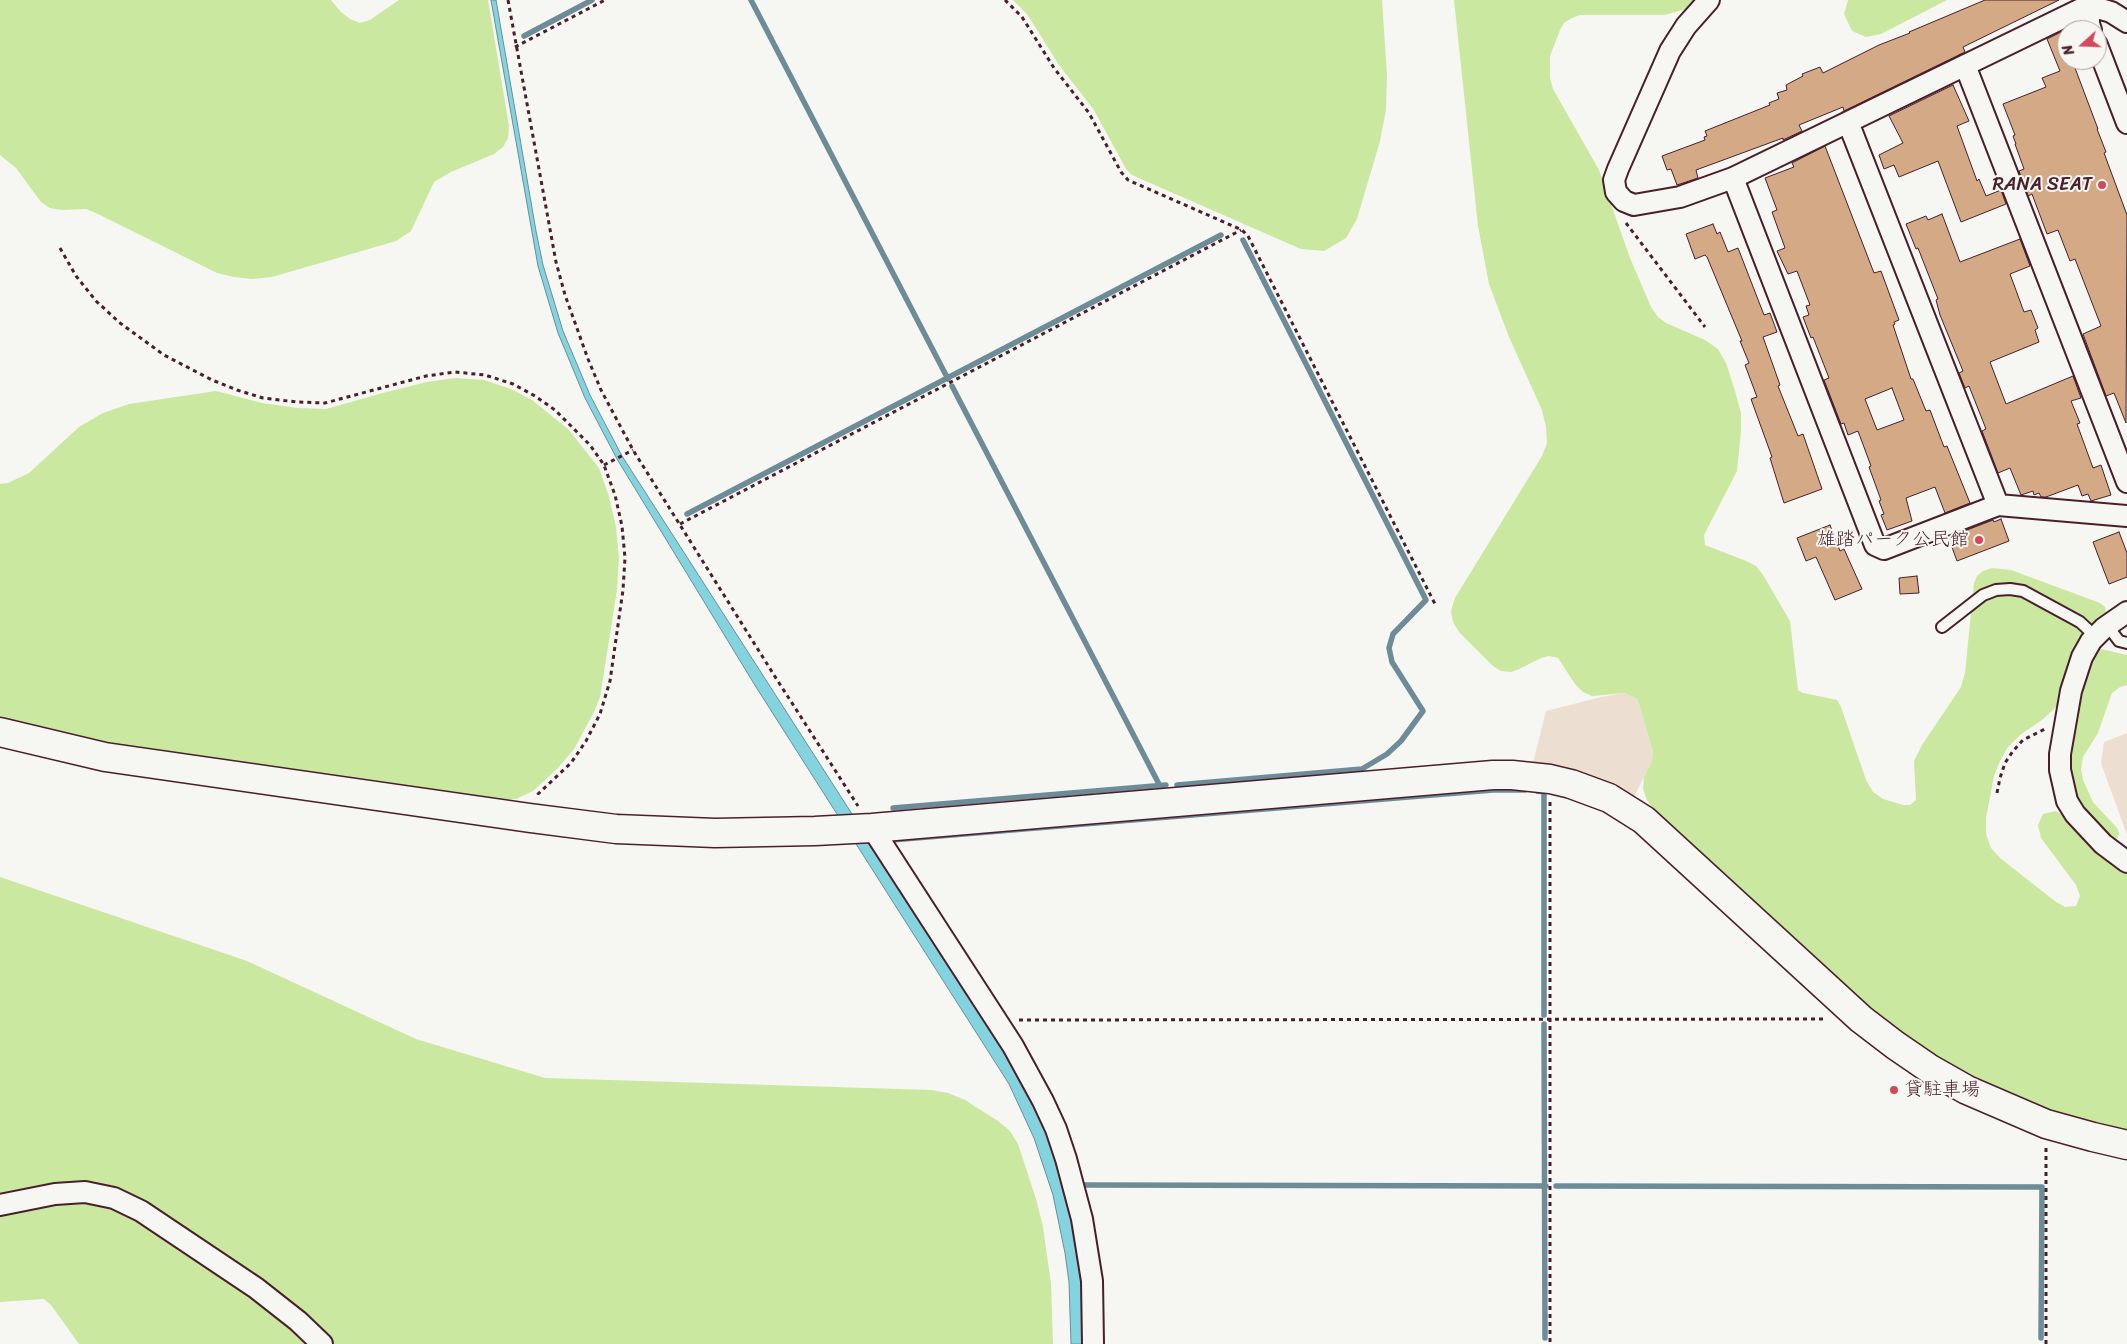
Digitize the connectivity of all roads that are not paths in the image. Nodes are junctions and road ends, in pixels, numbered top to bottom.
1 (1709, 0) edge
2 (2089, 8) junction
3 (2089, 20) edge
4 (2127, 22) edge
5 (1965, 65) junction
6 (2107, 70) edge
7 (1848, 122) junction
8 (2127, 122) edge
9 (1733, 178) junction
10 (2127, 482) edge
11 (1998, 505) junction
12 (2127, 516) edge
13 (2127, 612) edge
14 (1942, 627) dead end
15 (2101, 631) junction
16 (2127, 643) edge
17 (0, 732) edge
18 (860, 828) junction
19 (2127, 862) edge
20 (2127, 1145) edge
21 (0, 1205) edge
22 (322, 1344) edge
23 (1093, 1344) edge

1 - 9 street
2 - 3 street
2 - 4 street
2 - 5 street
5 - 7 street
5 - 10 street
6 - 8 street
7 - 9 street
7 - 11 street
9 - 11 street
11 - 12 street
13 - 15 street
14 - 15 lane
15 - 16 lane
15 - 19 street
17 - 18 street
18 - 20 street
18 - 23 street
21 - 22 street

